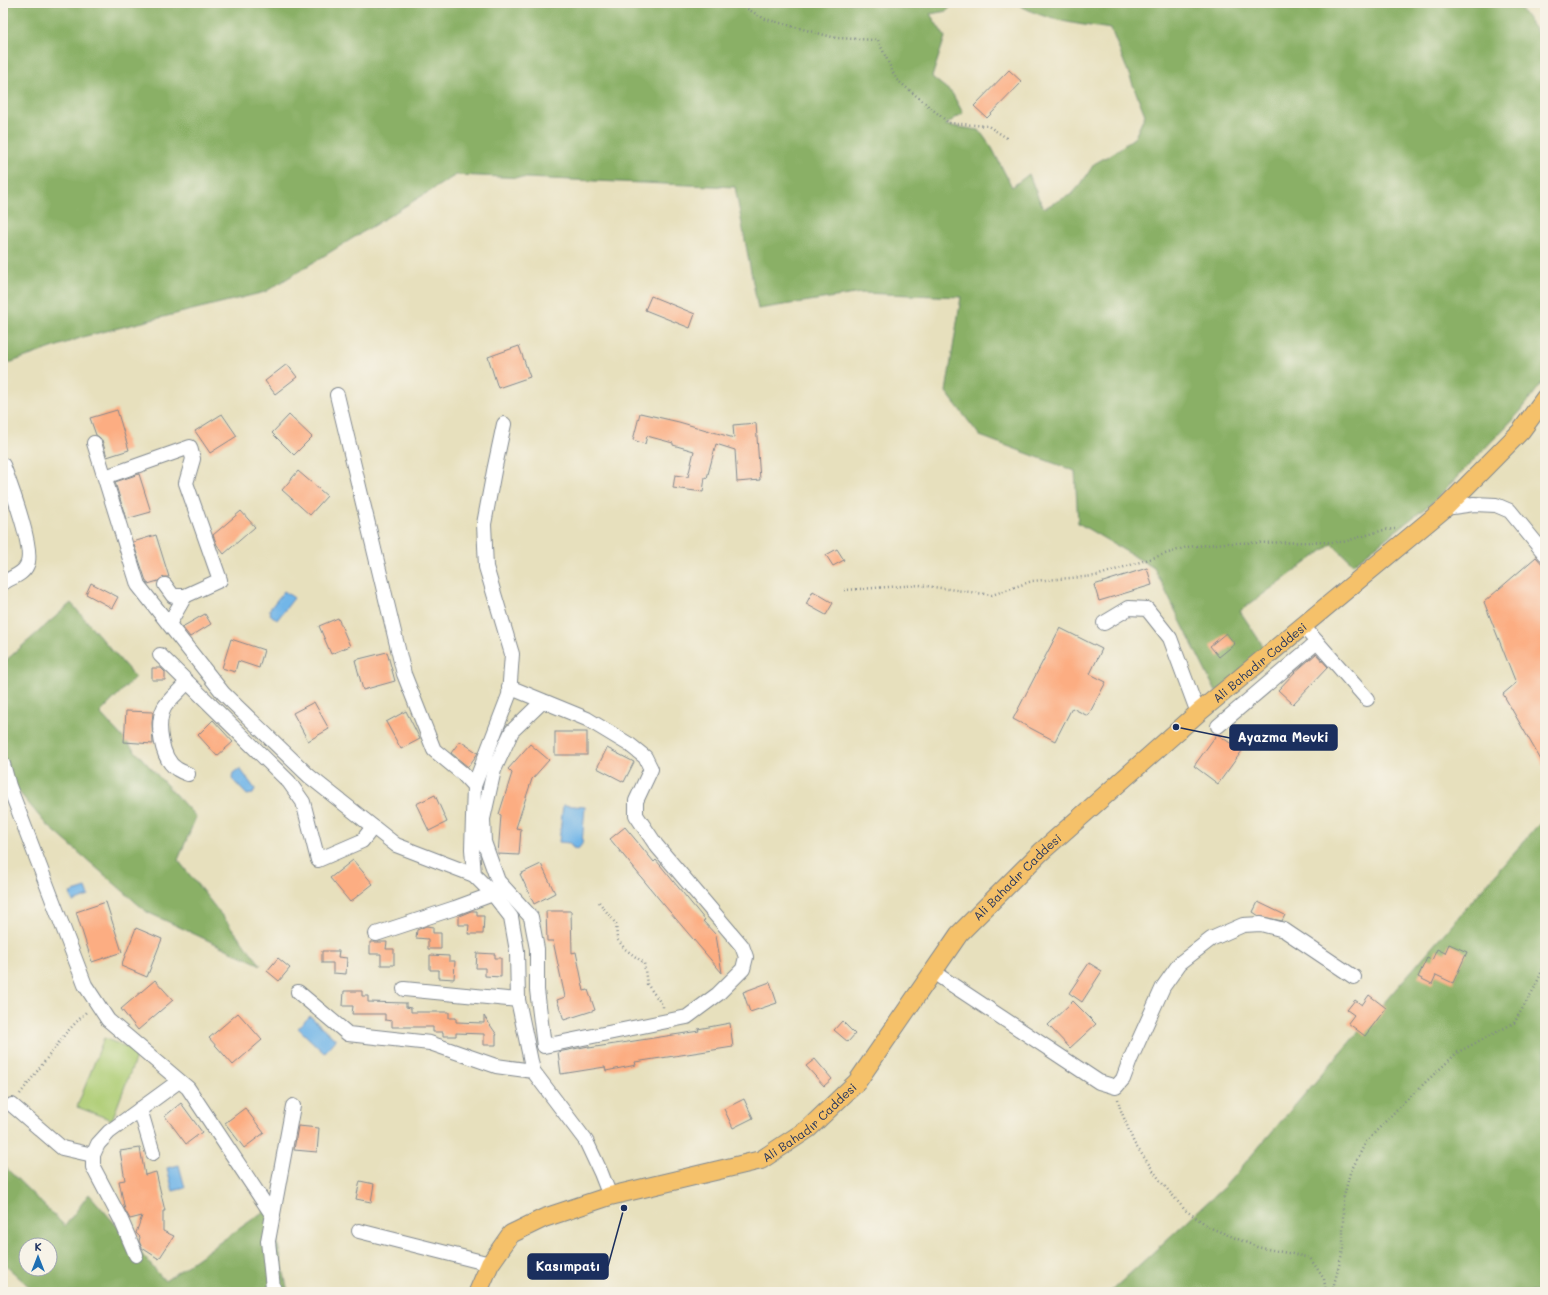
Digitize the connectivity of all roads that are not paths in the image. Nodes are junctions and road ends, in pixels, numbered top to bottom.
1 (337, 395) dead end
2 (1545, 398) edge
3 (504, 424) dead end
4 (94, 443) dead end
5 (3, 465) edge
6 (104, 477) junction
7 (1445, 508) junction
8 (1545, 554) edge
9 (5, 577) edge
10 (165, 585) dead end
11 (185, 596) junction
12 (1104, 623) dead end
13 (169, 624) junction
14 (1303, 626) junction
15 (1317, 642) junction
16 (160, 655) dead end
17 (187, 682) junction
18 (509, 687) junction
19 (1367, 699) dead end
20 (543, 701) junction
21 (1198, 713) junction
22 (1218, 726) dead end
23 (3, 764) edge
24 (188, 774) dead end
25 (474, 786) junction
26 (373, 826) junction
27 (474, 875) junction
28 (493, 894) junction
29 (376, 934) dead end
30 (933, 972) junction
31 (1354, 977) dead end
32 (404, 989) dead end
33 (298, 992) dead end
34 (518, 1000) junction
35 (533, 1071) junction
36 (179, 1080) junction
37 (12, 1105) road end
38 (293, 1106) dead end
39 (140, 1109) junction
40 (153, 1153) dead end
41 (93, 1155) junction
42 (610, 1196) junction
43 (273, 1216) junction
44 (359, 1231) dead end
45 (136, 1254) dead end
46 (490, 1264) junction
47 (276, 1292) edge
48 (478, 1292) edge

1 - 25 street
2 - 7 main road, Ali Bahadır Caddesi
3 - 18 street
4 - 6 street
5 - 9 street
6 - 11 street
6 - 13 street
7 - 8 street
7 - 14 main road, Ali Bahadır Caddesi
10 - 11 street
11 - 13 street
12 - 21 street
13 - 26 street
14 - 15 street
14 - 21 main road, Ali Bahadır Caddesi
15 - 19 street
15 - 22 street
16 - 17 street
17 - 24 street
17 - 26 street
18 - 20 street
18 - 25 street
20 - 20 street
21 - 30 main road, Ali Bahadır Caddesi
23 - 36 street
25 - 27 street
26 - 27 street
27 - 28 street
28 - 29 street
28 - 34 street
30 - 31 street
30 - 42 main road, Ali Bahadır Caddesi
32 - 34 street
33 - 35 street
34 - 35 street
35 - 42 street
36 - 39 street
36 - 43 street
37 - 41 street
38 - 43 street
39 - 40 street
39 - 41 street
41 - 45 street
42 - 46 main road, Ali Bahadır Caddesi
43 - 47 street
44 - 46 street
46 - 48 main road, Ali Bahadır Caddesi

